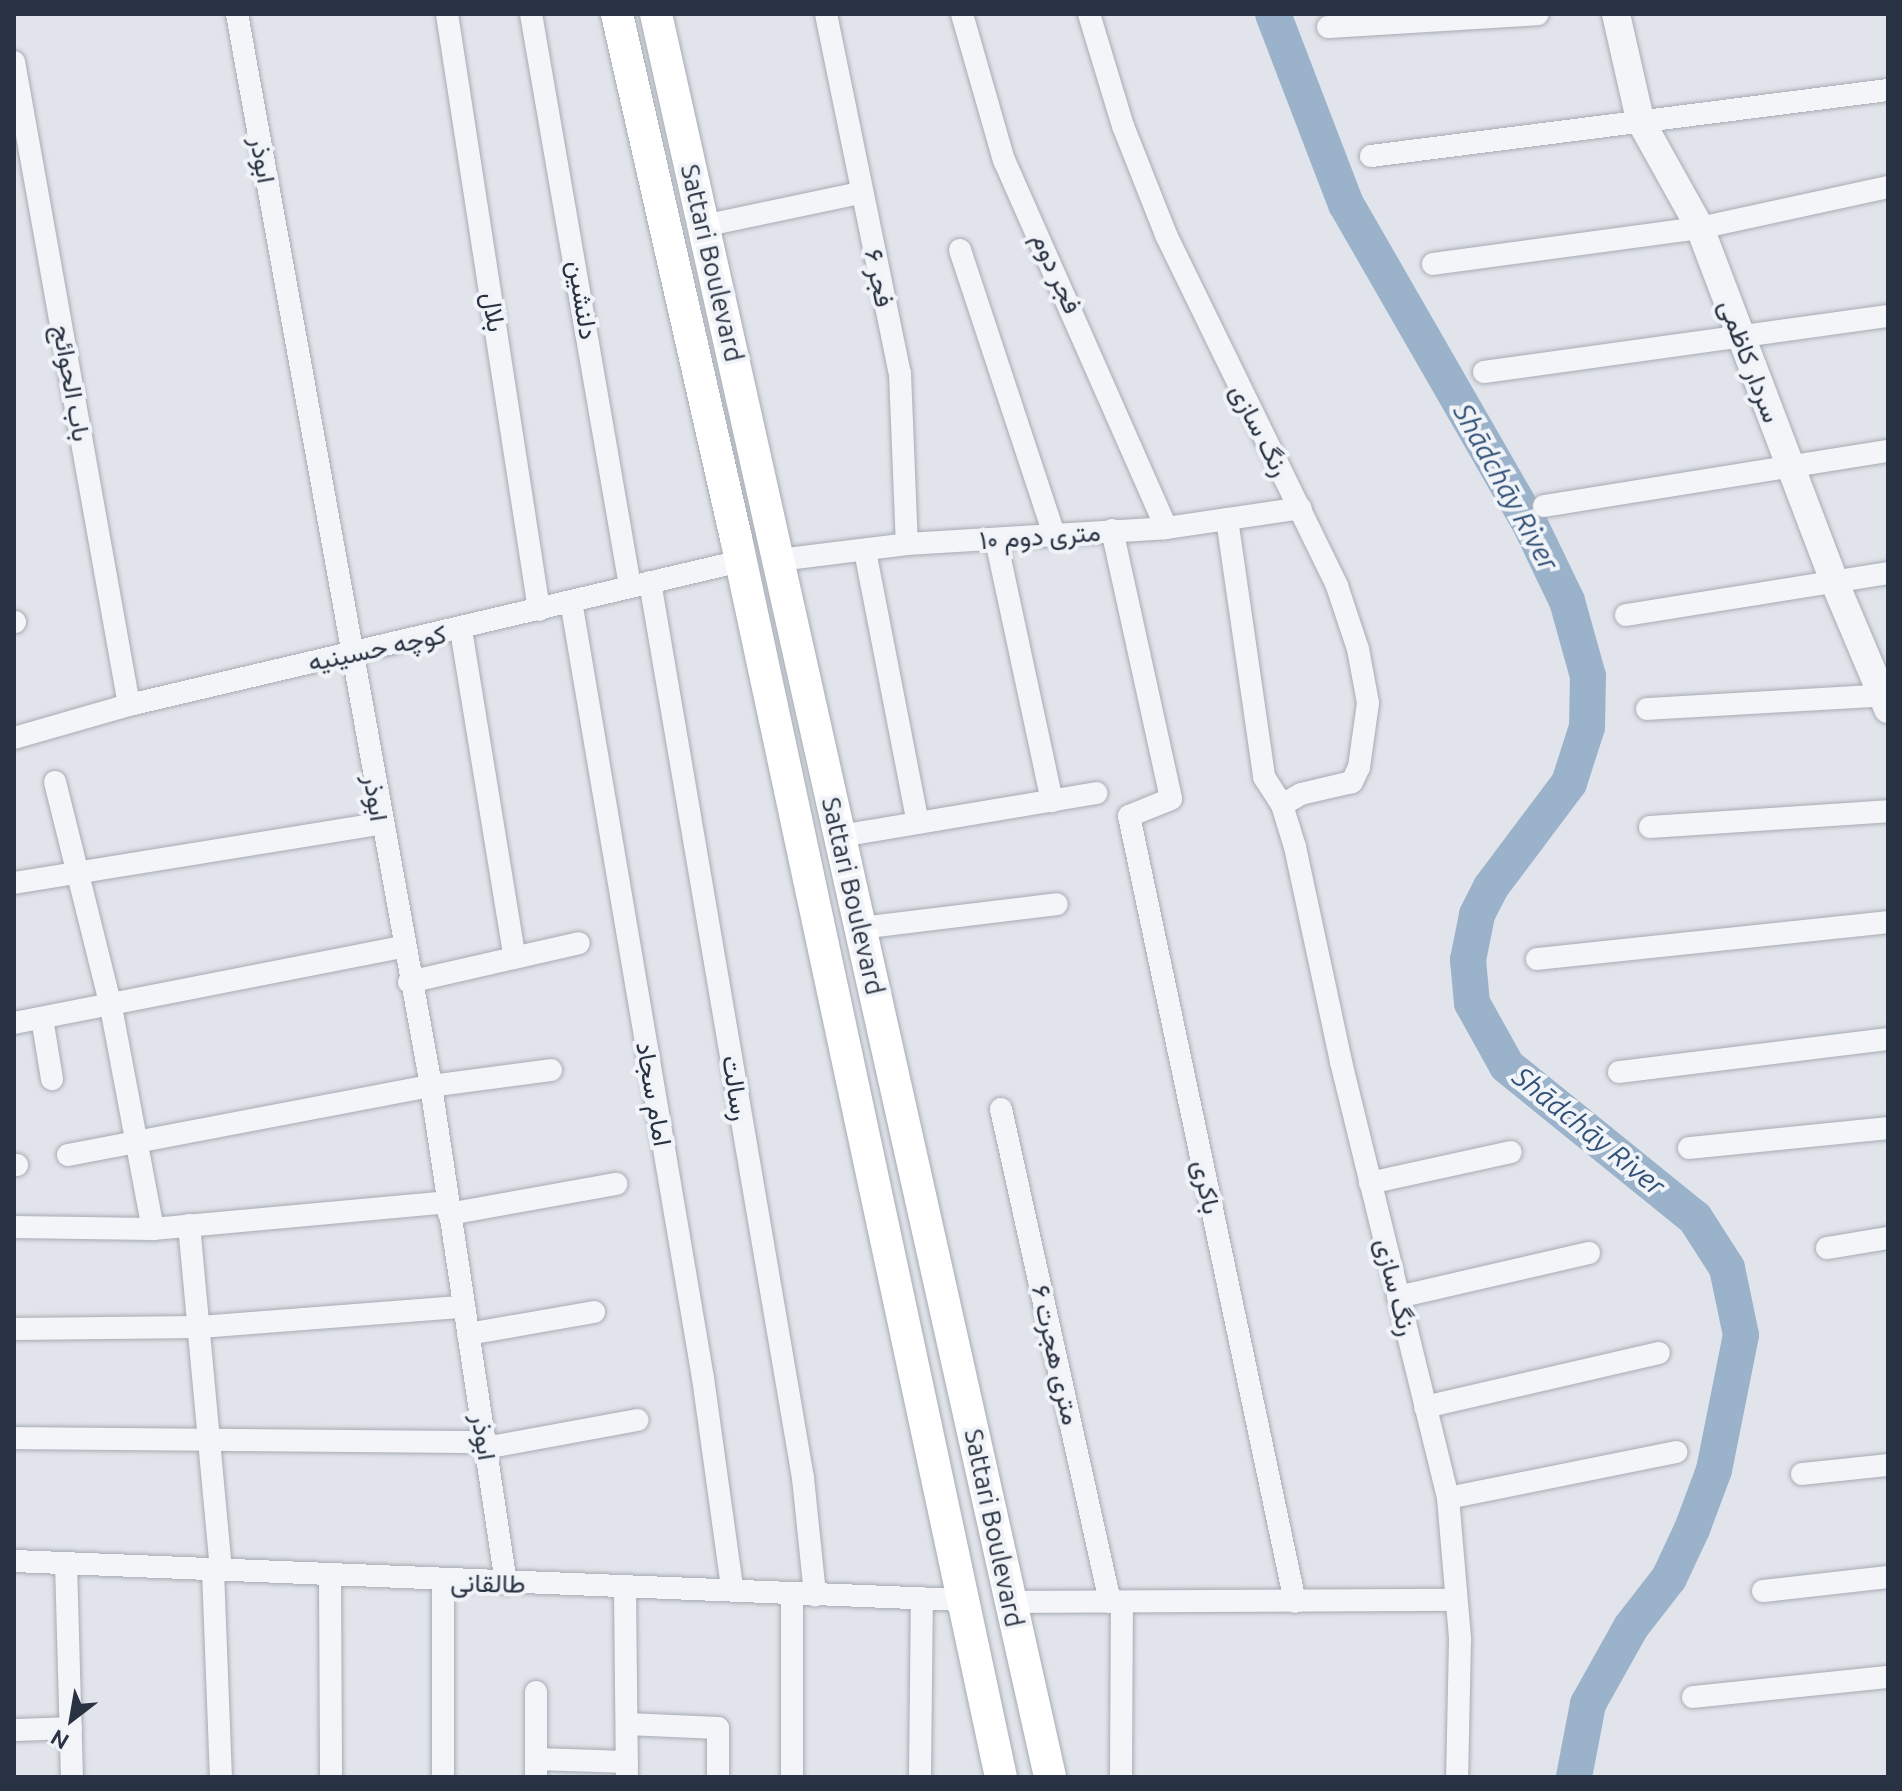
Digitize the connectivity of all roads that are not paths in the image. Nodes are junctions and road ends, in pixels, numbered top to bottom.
1 (237, 14) edge
2 (447, 14) edge
3 (531, 14) edge
4 (617, 14) edge
5 (656, 14) edge
6 (826, 14) edge
7 (962, 14) edge
8 (1089, 14) edge
9 (1538, 14) edge
10 (1616, 14) edge
11 (1328, 27) dead end
12 (14, 62) edge
13 (1888, 90) edge
14 (1640, 120) junction
15 (1371, 156) dead end
16 (1888, 187) edge
17 (860, 193) junction
18 (703, 226) junction
19 (1700, 228) junction
20 (960, 250) dead end
21 (1433, 264) dead end
22 (1888, 316) edge
23 (1740, 335) junction
24 (1484, 372) dead end
25 (1888, 451) edge
26 (1791, 466) junction
27 (1544, 506) dead end
28 (1301, 508) junction
29 (1227, 519) junction
30 (1166, 528) junction
31 (1112, 530) junction
32 (1055, 537) junction
33 (996, 540) junction
34 (907, 544) junction
35 (738, 549) junction
36 (865, 551) junction
37 (778, 557) junction
38 (1888, 573) edge
39 (1834, 581) junction
40 (640, 584) junction
41 (747, 592) junction
42 (571, 601) junction
43 (539, 610) junction
44 (1626, 615) dead end
45 (461, 630) junction
46 (353, 652) junction
47 (1886, 700) edge
48 (129, 705) junction
49 (1647, 709) dead end
50 (14, 738) edge
51 (55, 782) dead end
52 (1096, 793) dead end
53 (1052, 801) junction
54 (1282, 805) junction
55 (1888, 811) edge
56 (918, 823) junction
57 (380, 824) junction
58 (1650, 827) dead end
59 (840, 836) junction
60 (75, 871) junction
61 (14, 883) edge
62 (1057, 904) dead end
63 (1888, 922) edge
64 (860, 928) junction
65 (579, 943) dead end
66 (402, 947) junction
67 (515, 958) junction
68 (1537, 959) dead end
69 (409, 982) junction
70 (111, 1007) junction
71 (42, 1018) junction
72 (14, 1023) edge
73 (1888, 1039) edge
74 (551, 1070) dead end
75 (1619, 1072) dead end
76 (52, 1079) dead end
77 (431, 1086) junction
78 (1001, 1109) dead end
79 (1888, 1128) edge
80 (137, 1142) junction
81 (1689, 1148) dead end
82 (1511, 1152) dead end
83 (68, 1155) dead end
84 (1370, 1183) junction
85 (616, 1184) dead end
86 (448, 1208) junction
87 (189, 1225) junction
88 (14, 1227) edge
89 (153, 1229) junction
90 (1888, 1238) edge
91 (1827, 1248) dead end
92 (1589, 1253) dead end
93 (1398, 1297) junction
94 (462, 1307) junction
95 (594, 1312) dead end
96 (200, 1327) junction
97 (14, 1329) edge
98 (468, 1334) junction
99 (1659, 1353) dead end
100 (1425, 1407) junction
101 (637, 1420) dead end
102 (14, 1438) edge
103 (210, 1441) junction
104 (485, 1445) junction
105 (1676, 1452) dead end
106 (1888, 1465) edge
107 (1802, 1474) dead end
108 (1448, 1498) junction
109 (14, 1561) edge
110 (66, 1563) junction
111 (217, 1571) junction
112 (330, 1577) junction
113 (1888, 1577) edge
114 (443, 1582) junction
115 (506, 1583) junction
116 (732, 1588) junction
117 (625, 1589) junction
118 (1763, 1591) dead end
119 (792, 1594) junction
120 (815, 1595) junction
121 (922, 1598) junction
122 (1012, 1599) junction
123 (1455, 1600) junction
124 (1116, 1602) junction
125 (1295, 1602) junction
126 (963, 1605) junction
127 (1888, 1677) edge
128 (536, 1692) dead end
129 (1693, 1697) dead end
130 (627, 1724) junction
131 (71, 1728) junction
132 (14, 1730) edge
133 (536, 1768) edge
134 (627, 1769) edge
135 (72, 1777) edge
136 (221, 1777) edge
137 (331, 1777) edge
138 (443, 1777) edge
139 (718, 1777) edge
140 (792, 1777) edge
141 (920, 1777) edge
142 (1001, 1777) edge
143 (1050, 1777) edge
144 (1121, 1777) edge
145 (1457, 1777) edge

1 - 46 street, ابوذر
2 - 43 street, بلال
3 - 40 street, دلنشین
4 - 35 main road, Sattari Boulevard
5 - 18 main road, Sattari Boulevard
6 - 17 street, فجر ۶
7 - 30 street, فجر دوم
8 - 28 street, رنگ سازی
9 - 11 street
10 - 14 street, سردار کاظمی
12 - 48 street, باب الحوائج
13 - 14 street
14 - 15 street
14 - 19 street, سردار کاظمی
16 - 19 street
17 - 18 street
17 - 34 street, فجر ۶
18 - 37 main road, Sattari Boulevard
19 - 21 street
19 - 23 street, سردار کاظمی
20 - 32 street
22 - 23 street
23 - 24 street
23 - 26 street, سردار کاظمی
25 - 26 street
26 - 27 street
26 - 39 street, سردار کاظمی
28 - 29 street, ۱۰ متری دوم
28 - 54 street, رنگ سازی
29 - 30 street, ۱۰ متری دوم
29 - 54 street, رنگ سازی
30 - 31 street, ۱۰ متری دوم
31 - 32 street, ۱۰ متری دوم
31 - 125 street, باکری
32 - 33 street, ۱۰ متری دوم
33 - 34 street, ۱۰ متری دوم
33 - 53 street
34 - 36 street, ۱۰ متری دوم
35 - 37 main road
35 - 40 street, کوچه حسینیه
35 - 41 main road, Sattari Boulevard
36 - 37 street, ۱۰ متری دوم
36 - 56 street
37 - 41 main road
37 - 59 main road, Sattari Boulevard
38 - 39 street
39 - 44 street
39 - 47 street, سردار کاظمی
40 - 42 street, کوچه حسینیه
40 - 120 street, رسالت
41 - 126 main road, Sattari Boulevard
42 - 43 street, کوچه حسینیه
42 - 116 street, امام سجاد
43 - 45 street, کوچه حسینیه
45 - 46 street, کوچه حسینیه
45 - 67 street
46 - 48 street, کوچه حسینیه
46 - 57 street, ابوذر
47 - 49 street
48 - 50 street, کوچه حسینیه
51 - 60 street
52 - 53 street
53 - 56 street
54 - 84 street, رنگ سازی
55 - 58 street
56 - 59 street
57 - 60 street
57 - 66 street, ابوذر
59 - 64 main road, Sattari Boulevard
60 - 61 street
60 - 70 street
62 - 64 street
63 - 68 street
64 - 122 main road, Sattari Boulevard
65 - 67 street
66 - 69 street, ابوذر
66 - 70 street
67 - 69 street
69 - 77 street, ابوذر
70 - 71 street
70 - 80 street
71 - 72 street
71 - 76 street
73 - 75 street
74 - 77 street
77 - 80 street
77 - 86 street, ابوذر
78 - 124 street, ۶ متری هجرت
79 - 81 street
80 - 83 street
80 - 89 street
82 - 84 street
84 - 93 street, رنگ سازی
85 - 86 street
86 - 87 street
86 - 94 street, ابوذر
87 - 89 street
87 - 96 street
88 - 89 street
90 - 91 street
92 - 93 street
93 - 100 street, رنگ سازی
94 - 96 street
94 - 98 street, ابوذر
95 - 98 street
96 - 97 street
96 - 103 street
98 - 104 street, ابوذر
99 - 100 street
100 - 108 street, رنگ سازی
101 - 104 street
102 - 103 street
103 - 104 street
103 - 111 street
104 - 115 street, ابوذر
105 - 108 street
106 - 107 street
108 - 123 street, رنگ سازی
109 - 110 street, طالقانی
110 - 111 street, طالقانی
110 - 131 street
111 - 112 street, طالقانی
111 - 136 street
112 - 114 street, طالقانی
112 - 137 street
113 - 118 street
114 - 115 street, طالقانی
114 - 138 street
115 - 117 street, طالقانی
116 - 117 street, طالقانی
116 - 119 street, طالقانی
117 - 130 street
119 - 120 street, طالقانی
119 - 140 street
120 - 121 street, طالقانی
121 - 126 street, طالقانی
121 - 141 street
122 - 124 street
122 - 126 main road
122 - 126 main road
122 - 143 main road, Sattari Boulevard
123 - 125 street
123 - 145 street, رنگ سازی
124 - 125 street
124 - 144 street, ۶ متری هجرت
126 - 142 main road, Sattari Boulevard
127 - 129 street
128 - 133 street
130 - 134 street
130 - 139 street
131 - 132 street
131 - 135 street
133 - 134 street

